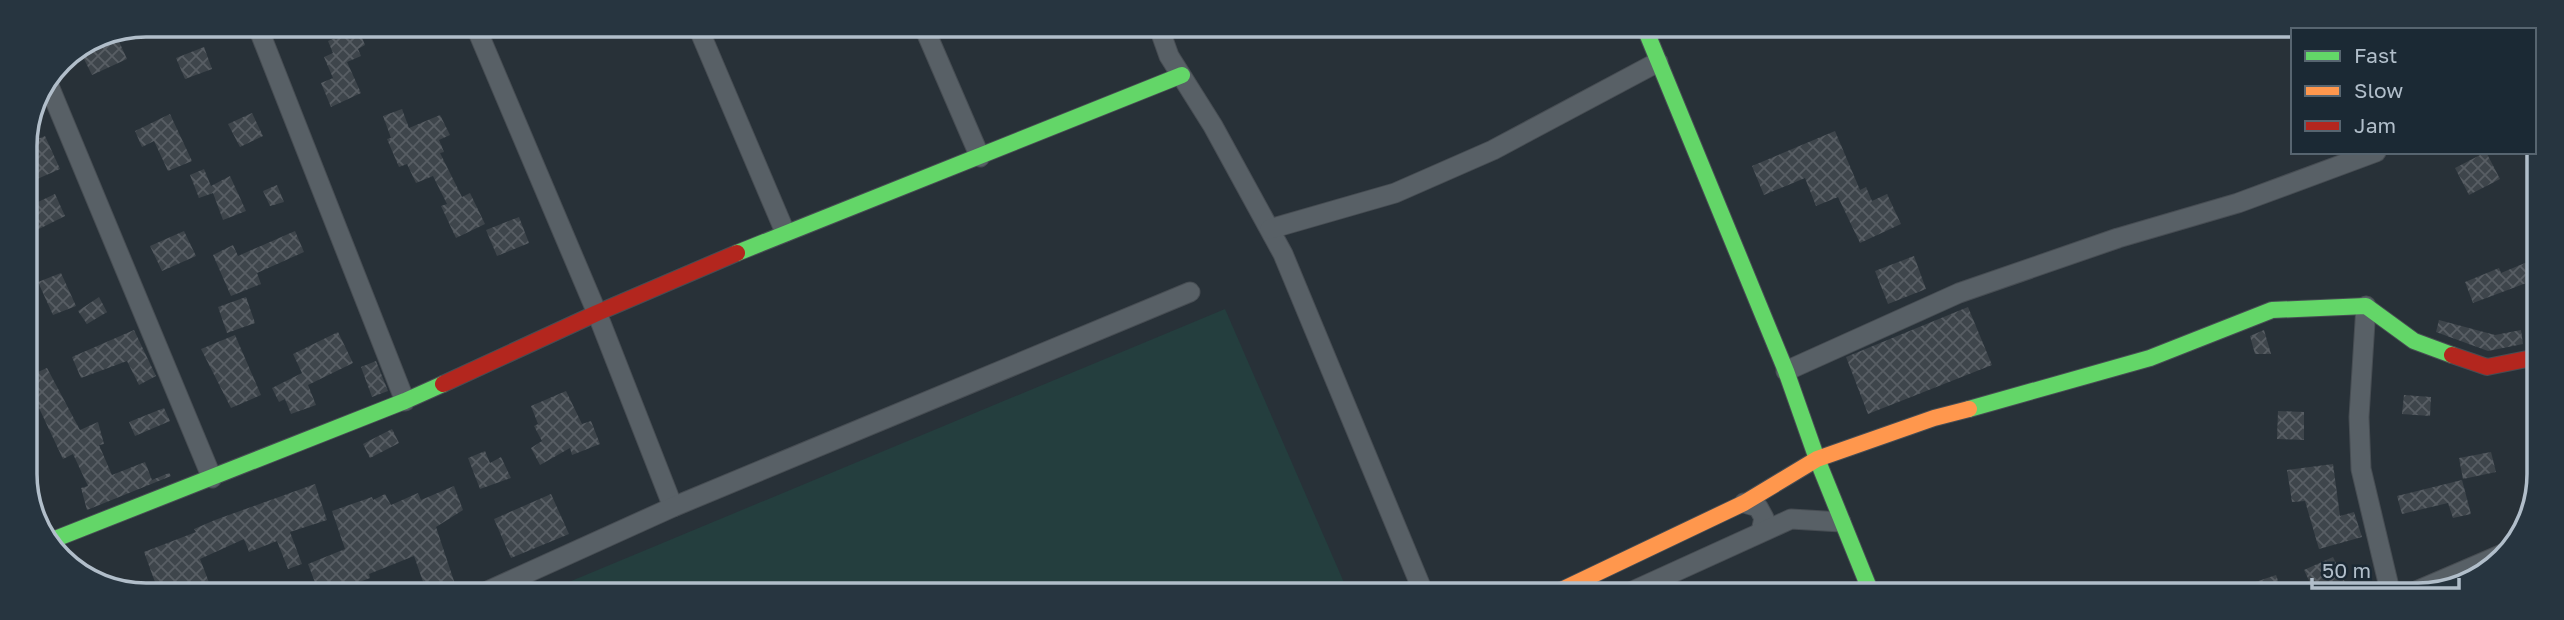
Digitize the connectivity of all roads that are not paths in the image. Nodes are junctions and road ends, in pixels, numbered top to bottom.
1 (262, 37) edge
2 (480, 37) edge
3 (702, 37) edge
4 (928, 37) edge
5 (1162, 37) edge
6 (1648, 37) edge
7 (1658, 62) junction
8 (1182, 75) junction
9 (52, 92) edge
10 (2371, 154) edge
11 (980, 157) junction
12 (1270, 229) junction
13 (785, 232) junction
14 (1190, 292) dead end
15 (2366, 306) junction
16 (597, 313) junction
17 (2527, 359) edge
18 (1786, 371) junction
19 (405, 401) junction
20 (1817, 459) junction
21 (212, 478) junction
22 (1744, 503) junction
23 (673, 507) junction
24 (1841, 522) junction
25 (1761, 531) junction
26 (58, 538) edge
27 (2481, 563) edge
28 (2441, 580) edge
29 (505, 583) edge
30 (1419, 583) edge
31 (1576, 583) edge
32 (1648, 583) edge
33 (1867, 583) edge
34 (2388, 583) edge

1 - 19 street
2 - 16 street
3 - 13 street
4 - 11 street
5 - 8 street
6 - 7 street
7 - 12 street
7 - 18 street
8 - 11 street
8 - 12 street
9 - 21 street
10 - 18 street
11 - 13 street
12 - 30 street
13 - 16 street
14 - 23 street
15 - 17 street
15 - 20 street
15 - 34 street
16 - 19 street
16 - 23 street
18 - 20 street
19 - 21 street
20 - 22 street
20 - 24 street
21 - 26 street
22 - 25 street
22 - 31 street
23 - 29 street
24 - 25 street
24 - 33 street
25 - 32 street
27 - 28 street

